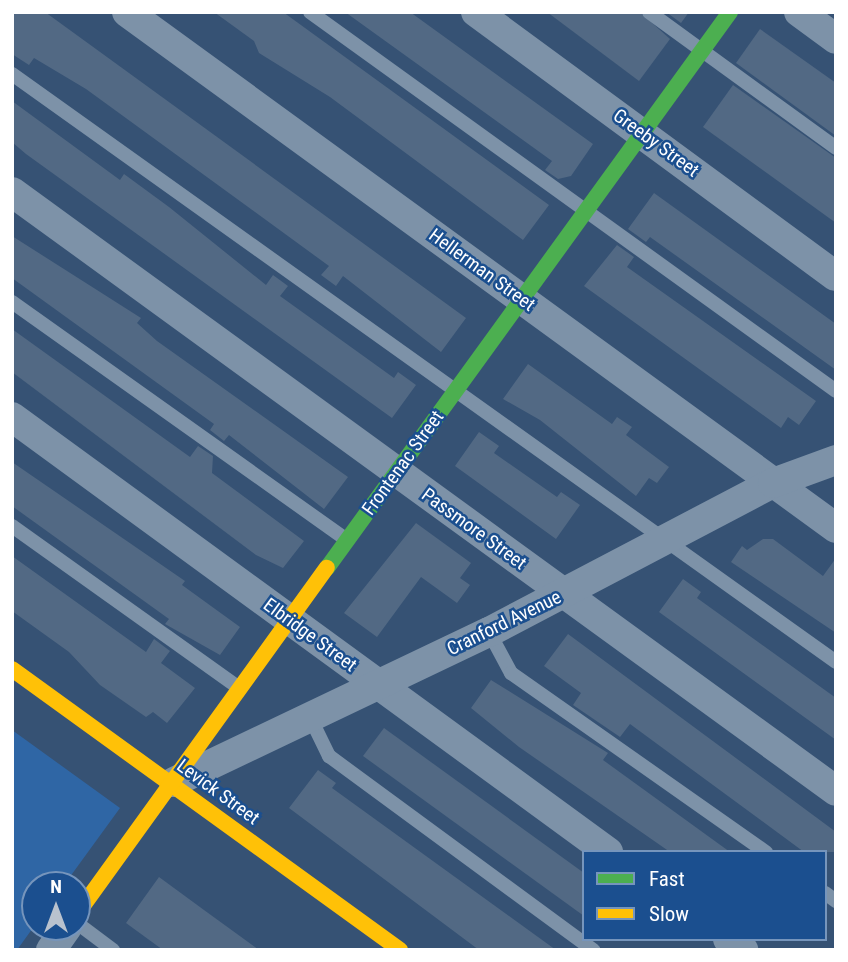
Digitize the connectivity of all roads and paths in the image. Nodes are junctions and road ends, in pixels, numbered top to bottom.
1 (127, 12) edge
2 (310, 12) edge
3 (476, 12) edge
4 (649, 12) edge
5 (730, 12) edge
6 (799, 12) edge
7 (836, 39) edge
8 (702, 50) junction
9 (12, 75) edge
10 (642, 132) junction
11 (836, 148) edge
12 (12, 192) edge
13 (584, 213) junction
14 (836, 276) edge
15 (522, 299) junction
16 (12, 302) edge
17 (457, 389) junction
18 (836, 391) edge
19 (12, 417) edge
20 (836, 460) edge
21 (396, 472) junction
22 (773, 483) junction
23 (12, 526) edge
24 (836, 528) edge
25 (348, 540) junction
26 (664, 542) junction
27 (564, 594) junction
28 (289, 620) junction
29 (489, 632) junction
30 (836, 662) edge
31 (12, 669) edge
32 (377, 684) junction
33 (240, 689) junction
34 (309, 714) junction
35 (139, 790) dead end
36 (836, 791) edge
37 (165, 799) junction
38 (605, 850) edge
39 (763, 850) edge
40 (91, 896) edge
41 (91, 934) edge
42 (113, 950) edge
43 (400, 950) edge
44 (593, 950) edge

1 - 15 street, Hellerman Street
2 - 13 lane
3 - 10 street, Greeby Street
4 - 8 lane
5 - 8 street, Frontenac Street
6 - 7 street
8 - 10 street, Frontenac Street
8 - 11 lane
9 - 17 lane
10 - 13 street, Frontenac Street
10 - 14 street, Greeby Street
12 - 21 street, Passmore Street
13 - 15 street, Frontenac Street
13 - 18 lane
15 - 17 street, Frontenac Street
15 - 22 street, Hellerman Street
16 - 25 lane
17 - 21 street, Frontenac Street
17 - 26 lane
19 - 28 street, Elbridge Street
20 - 22 street, Cranford Avenue
21 - 25 street, Frontenac Street
21 - 27 street, Passmore Street
22 - 24 street, Hellerman Street
22 - 26 street, Cranford Avenue
23 - 33 lane
25 - 28 street, Frontenac Street
26 - 27 street, Cranford Avenue
26 - 30 lane
27 - 29 street, Cranford Avenue
27 - 36 street, Passmore Street
28 - 32 street, Elbridge Street
28 - 33 street, Frontenac Street
29 - 32 street, Cranford Avenue
29 - 39 lane
31 - 37 street, Levick Street
32 - 34 street, Cranford Avenue
32 - 38 street, Elbridge Street
33 - 37 street, Frontenac Street
34 - 37 street, Cranford Avenue
34 - 44 lane
35 - 37 street, Levick Street
37 - 40 street, Frontenac Street
37 - 43 street, Levick Street
41 - 42 lane

